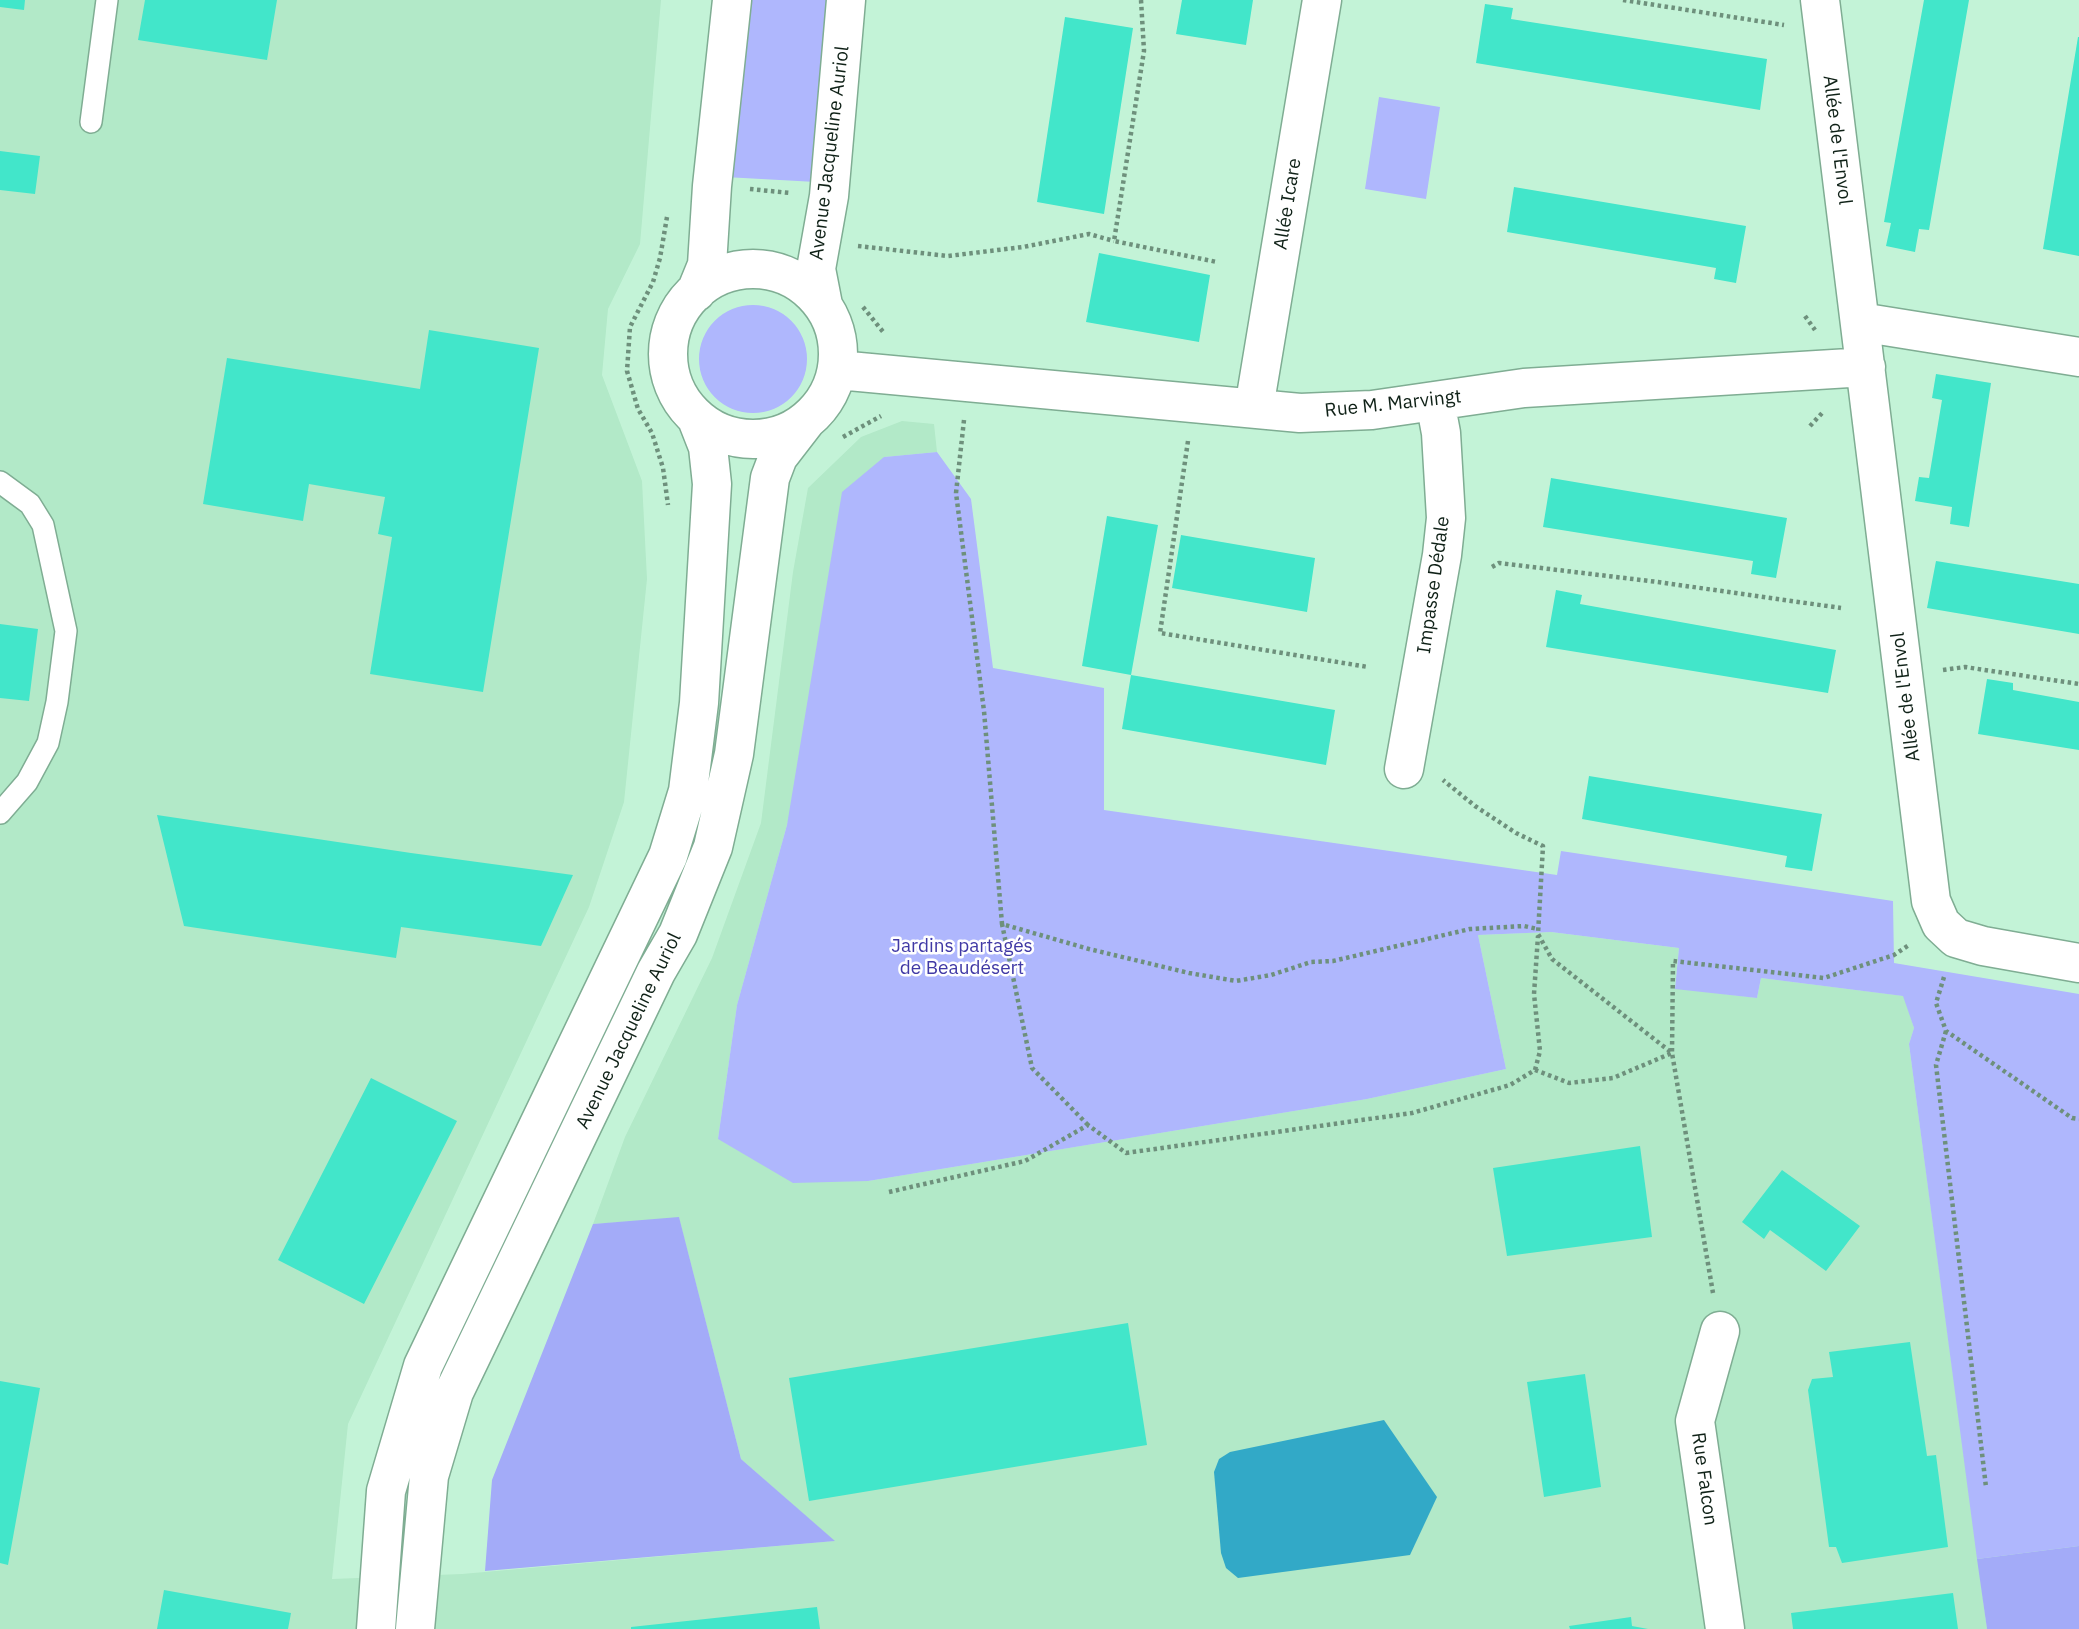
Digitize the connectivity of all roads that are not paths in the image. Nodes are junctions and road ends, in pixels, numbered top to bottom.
1 (107, 0) edge
2 (732, 0) edge
3 (846, 0) edge
4 (1322, 0) edge
5 (1820, 0) edge
6 (91, 122) dead end
7 (696, 292) junction
8 (823, 305) junction
9 (1860, 323) junction
10 (2079, 357) edge
11 (1866, 368) junction
12 (838, 370) junction
13 (1435, 401) junction
14 (1254, 408) junction
15 (697, 419) junction
16 (806, 422) junction
17 (0, 482) edge
18 (1404, 768) road end
19 (0, 813) edge
20 (2079, 963) edge
21 (1720, 1331) road end
22 (376, 1629) edge
23 (415, 1629) edge
24 (1725, 1629) edge

1 - 6 lane
2 - 7 street
3 - 8 street, Avenue Jacqueline Auriol
4 - 14 street, Allée Icare
5 - 9 street, Allée de l'Envol
7 - 8 street
7 - 15 street
8 - 12 street
9 - 10 street
9 - 11 street, Allée de l'Envol
11 - 13 street, Rue M. Marvingt
11 - 20 street, Allée de l'Envol
12 - 14 street, Rue M. Marvingt
12 - 16 street
13 - 14 street, Rue M. Marvingt
13 - 18 street, Impasse Dédale
15 - 16 street
15 - 22 street, Avenue Jacqueline Auriol
16 - 23 street, Avenue Jacqueline Auriol
17 - 19 lane
21 - 24 street, Rue Falcon

